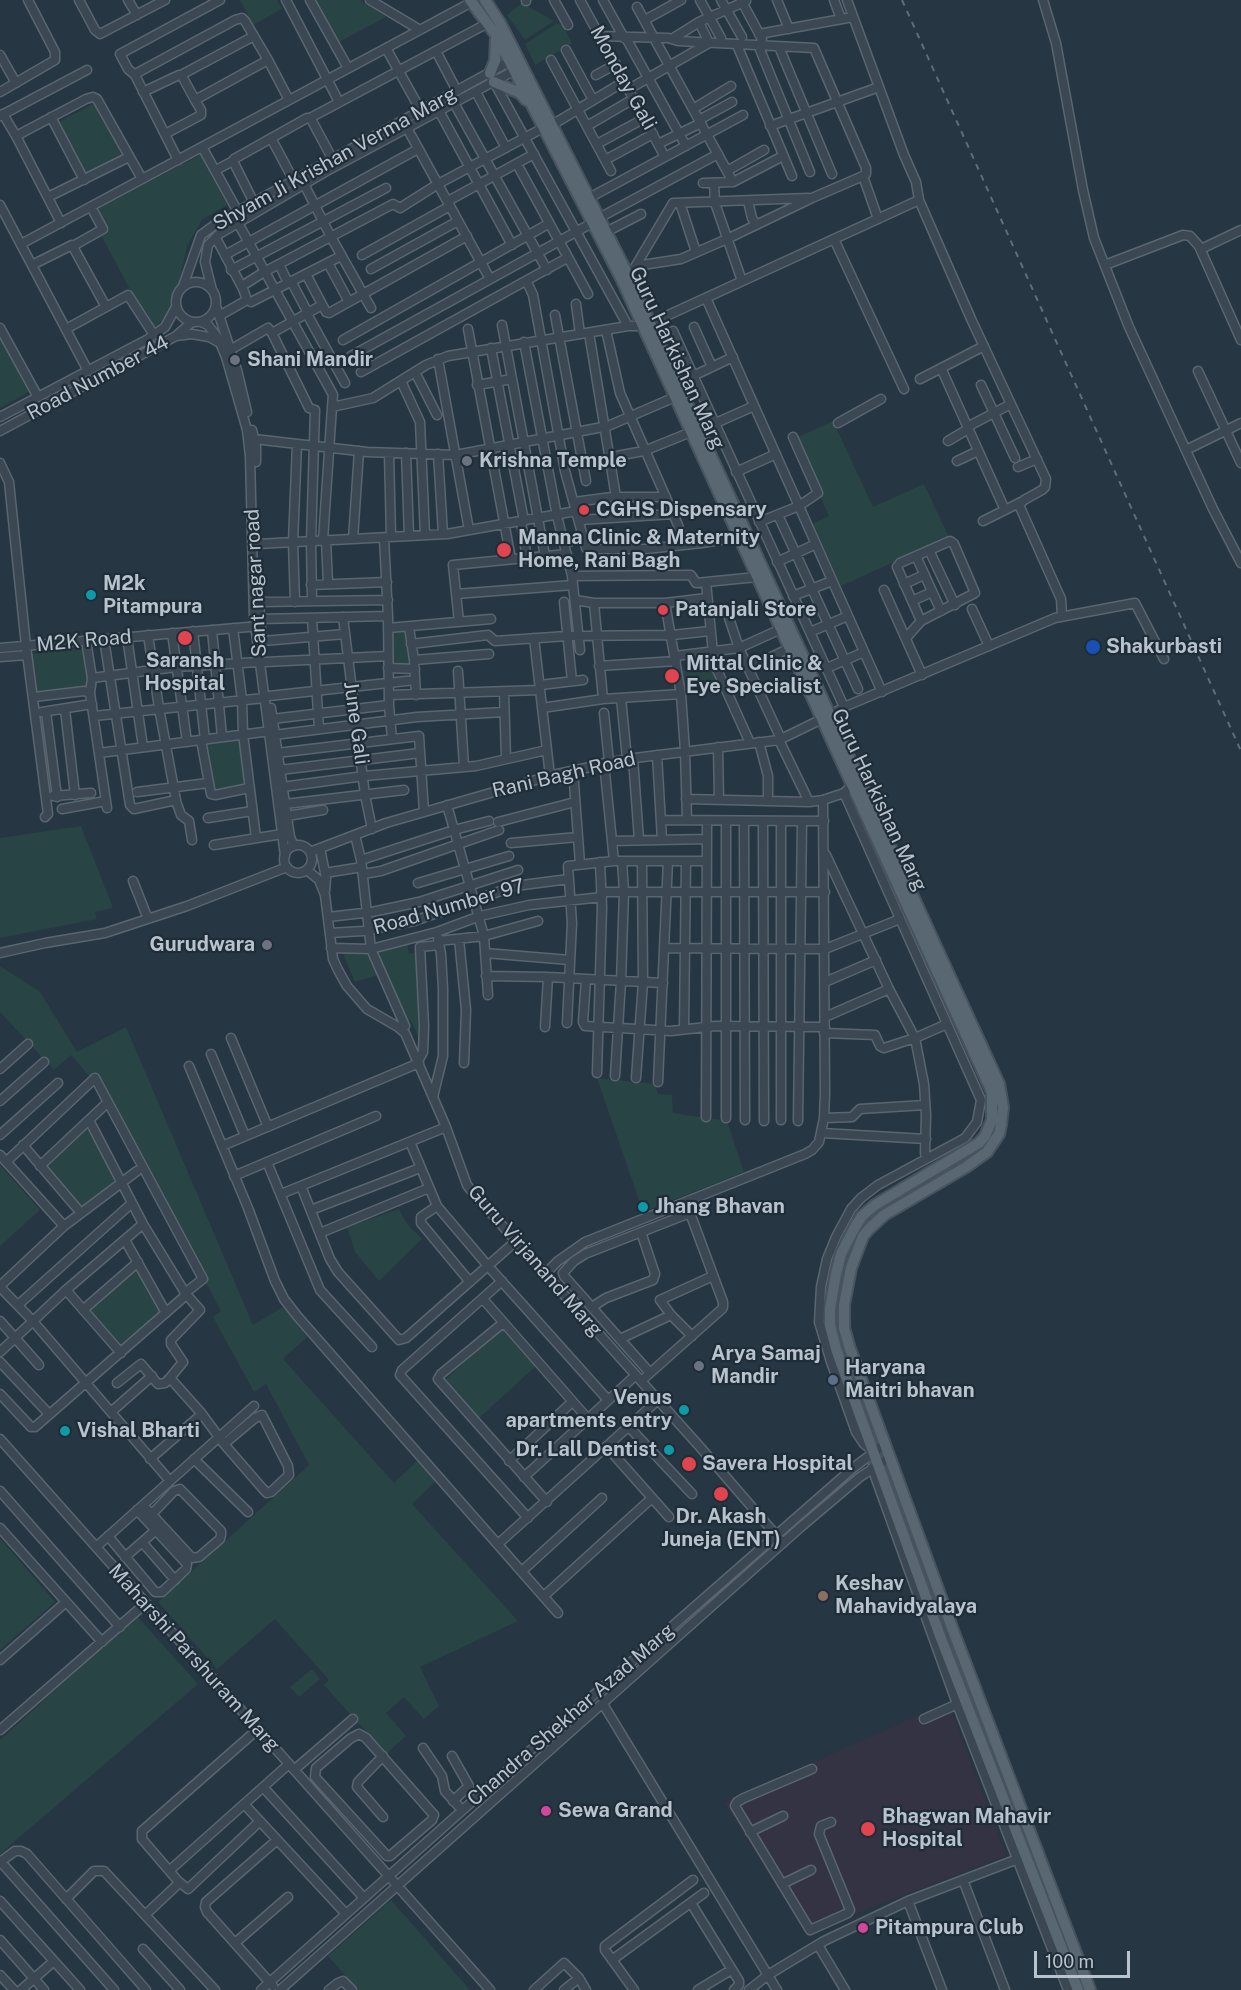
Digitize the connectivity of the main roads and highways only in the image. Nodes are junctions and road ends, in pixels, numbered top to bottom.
1 (485, 0) edge
2 (471, 1) edge
3 (496, 35) junction
4 (516, 64) junction
5 (532, 106) junction
6 (548, 126) junction
7 (596, 220) junction
8 (647, 326) junction
9 (696, 431) junction
10 (826, 718) junction
11 (852, 786) junction
12 (1025, 1816) junction
13 (1012, 1821) junction
14 (1078, 1990) edge
15 (1090, 1990) edge

1 - 4 main road, Guru Harkishan Marg
2 - 3 main road, Guru Harkishan Marg
3 - 4 main road, Guru Harkishan Marg
3 - 5 main road
4 - 5 main road, Guru Harkishan Marg
4 - 6 main road, Guru Harkishan Marg
5 - 6 main road, Guru Harkishan Marg
6 - 7 main road, Guru Harkishan Marg
6 - 7 main road, Guru Harkishan Marg
7 - 8 main road, Guru Harkishan Marg
7 - 8 main road, Guru Harkishan Marg
8 - 9 main road, Guru Harkishan Marg
8 - 9 main road, Guru Harkishan Marg
9 - 10 main road, Guru Harkishan Marg
9 - 10 main road, Guru Harkishan Marg
10 - 11 main road, Guru Harkishan Marg
11 - 12 main road, Guru Harkishan Marg
11 - 13 main road, Guru Harkishan Marg
12 - 13 main road
12 - 15 main road, Guru Harkishan Marg
13 - 14 main road, Guru Harkishan Marg

